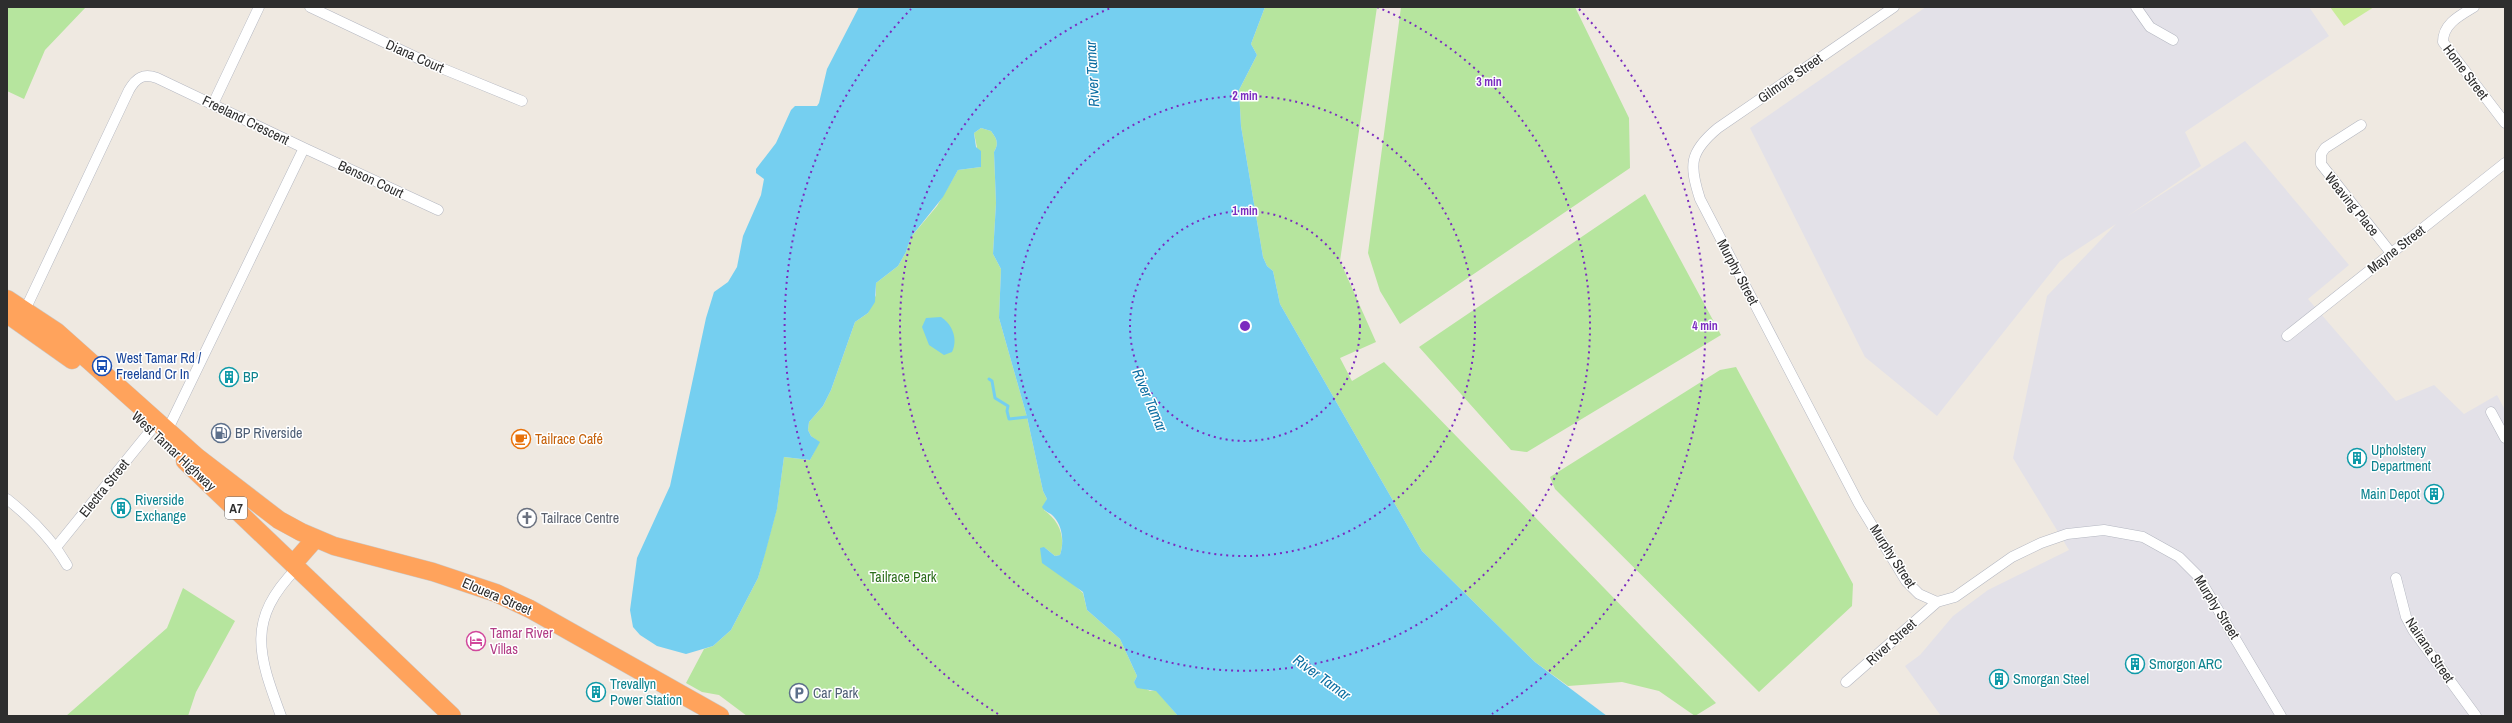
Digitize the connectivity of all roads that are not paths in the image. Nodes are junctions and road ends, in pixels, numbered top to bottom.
1 (259, 7) edge
2 (310, 7) edge
3 (1894, 7) edge
4 (2136, 7) edge
5 (2474, 7) edge
6 (2173, 40) dead end
7 (522, 101) dead end
8 (213, 104) junction
9 (2505, 123) edge
10 (2361, 125) dead end
11 (304, 148) junction
12 (1693, 156) joint
13 (2505, 163) edge
14 (438, 210) dead end
15 (2392, 252) junction
16 (7, 298) edge
17 (26, 310) junction
18 (7, 314) edge
19 (2287, 336) dead end
20 (2491, 412) dead end
21 (160, 429) junction
22 (2505, 438) edge
23 (7, 500) edge
24 (308, 536) junction
25 (57, 546) junction
26 (67, 565) dead end
27 (295, 566) junction
28 (2396, 578) dead end
29 (1937, 602) junction
30 (1846, 682) dead end
31 (281, 716) edge
32 (452, 716) edge
33 (720, 716) edge
34 (2281, 716) edge
35 (2476, 716) edge

1 - 8 street
2 - 7 street, Diana Court
3 - 12 street, Gilmore Street
4 - 6 street
5 - 9 street, Home Street
8 - 11 street, Freeland Crescent
8 - 17 street, Freeland Crescent
10 - 15 street, Weaving Place
11 - 14 street, Benson Court
11 - 21 street, Freeland Crescent
12 - 29 street, Murphy Street
13 - 15 street, Mayne Street
15 - 19 street, Mayne Street
16 - 17 highway, West Tamar Highway / A7
17 - 21 highway, West Tamar Highway / A7
18 - 21 highway, West Tamar Highway / A7
20 - 22 street
21 - 24 highway, West Tamar Highway / A7
21 - 25 street, Electra Street
21 - 27 highway, West Tamar Highway / A7
23 - 25 street
24 - 27 highway
24 - 33 highway, Elouera Street / A7
25 - 26 street
27 - 31 street
27 - 32 highway, West Tamar Highway / A7
28 - 35 street, Nairana Street
29 - 30 street, River Street
29 - 34 street, Murphy Street

